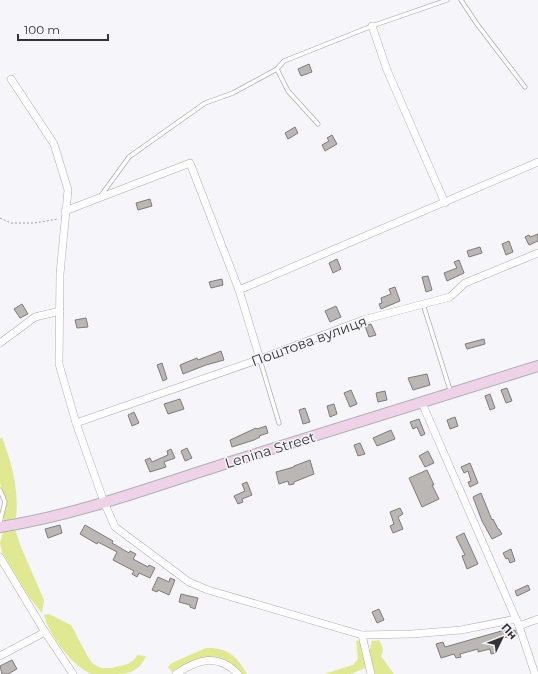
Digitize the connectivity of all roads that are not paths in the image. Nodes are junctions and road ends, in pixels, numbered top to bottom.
1 (447, 0) edge
2 (461, 0) edge
3 (372, 26) junction
4 (277, 69) junction
5 (11, 79) dead end
6 (525, 87) dead end
7 (318, 124) dead end
8 (538, 162) edge
9 (98, 199) junction
10 (445, 203) junction
11 (65, 214) junction
12 (538, 254) edge
13 (239, 290) junction
14 (423, 304) junction
15 (60, 311) junction
16 (0, 343) edge
17 (260, 359) junction
18 (538, 366) edge
19 (451, 394) junction
20 (422, 403) junction
21 (76, 423) junction
22 (279, 423) dead end
23 (0, 490) edge
24 (104, 502) junction
25 (0, 522) edge
26 (0, 527) edge
27 (0, 557) edge
28 (516, 619) junction
29 (538, 619) edge
30 (519, 626) junction
31 (45, 632) junction
32 (362, 635) junction
33 (0, 656) edge
34 (73, 674) edge
35 (176, 674) edge
36 (238, 674) edge
37 (371, 674) edge
38 (535, 674) edge

1 - 3 lane
2 - 6 lane
3 - 4 lane
3 - 10 street
4 - 7 lane
4 - 9 lane
5 - 11 street
8 - 10 street
9 - 11 street
9 - 13 street
10 - 13 street
11 - 15 street
12 - 14 street, Поштова вулиця
13 - 17 street
14 - 17 street, Поштова вулиця
14 - 19 lane
15 - 16 street
15 - 21 street
17 - 21 street, Поштова вулиця
17 - 22 lane
18 - 19 street, Lenina Street
19 - 20 street, Lenina Street
20 - 24 street, Lenina Street
20 - 28 street
21 - 24 street
23 - 25 lane
24 - 26 street, Lenina Street
24 - 32 street
27 - 31 street
28 - 30 street
28 - 32 street
29 - 30 street
30 - 38 street
31 - 33 street
31 - 34 street
32 - 37 street
35 - 36 street

